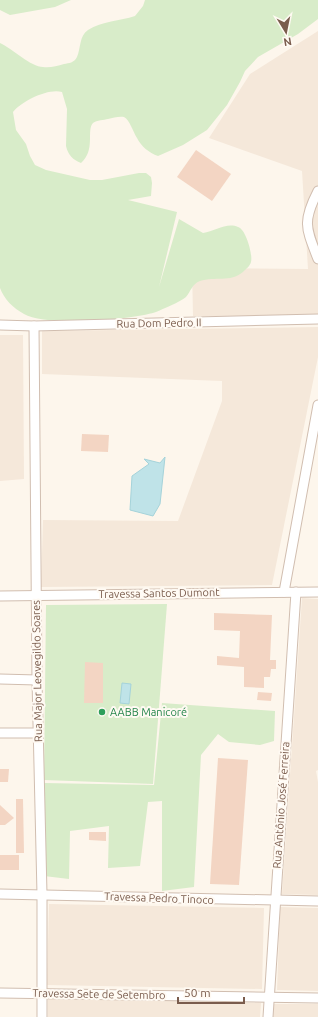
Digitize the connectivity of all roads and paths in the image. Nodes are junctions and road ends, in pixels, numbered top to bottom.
1 (318, 191) edge
2 (318, 259) edge
3 (318, 319) edge
4 (0, 325) edge
5 (34, 326) junction
6 (318, 405) edge
7 (284, 592) junction
8 (296, 592) junction
9 (318, 592) edge
10 (36, 595) junction
11 (0, 596) edge
12 (0, 679) edge
13 (37, 680) junction
14 (0, 733) edge
15 (38, 733) junction
16 (0, 894) edge
17 (42, 894) junction
18 (274, 901) junction
19 (318, 901) edge
20 (0, 993) edge
21 (42, 993) junction
22 (269, 998) junction
23 (318, 998) edge
24 (42, 1017) edge
25 (268, 1017) edge

1 - 2 street
3 - 5 street, Rua Dom Pedro II
4 - 5 street, Rua Dom Pedro II
5 - 10 street, Rua Major Leovegildo Soares
6 - 7 street
7 - 8 street, Travessa Santos Dumont
7 - 10 street, Travessa Santos Dumont
8 - 9 street, Travessa Santos Dumont
8 - 18 street, Rua Antônio José Ferreira
10 - 11 street, Travessa Santos Dumont
10 - 13 street, Rua Major Leovegildo Soares
12 - 13 street
13 - 15 street, Rua Major Leovegildo Soares
14 - 15 street
15 - 17 street, Rua Major Leovegildo Soares
16 - 17 street, Travessa Pedro Tinoco
17 - 18 street, Travessa Pedro Tinoco
17 - 21 street, Rua Major Leovegildo Soares
18 - 19 street, Travessa Pedro Tinoco
18 - 22 street, Rua Antônio José Ferreira
20 - 21 street, Travessa Sete de Setembro
21 - 22 street, Travessa Sete de Setembro
21 - 24 street, Rua Major Leovegildo Soares
22 - 23 street, Travessa Sete de Setembro
22 - 25 street, Rua Antônio José Ferreira

